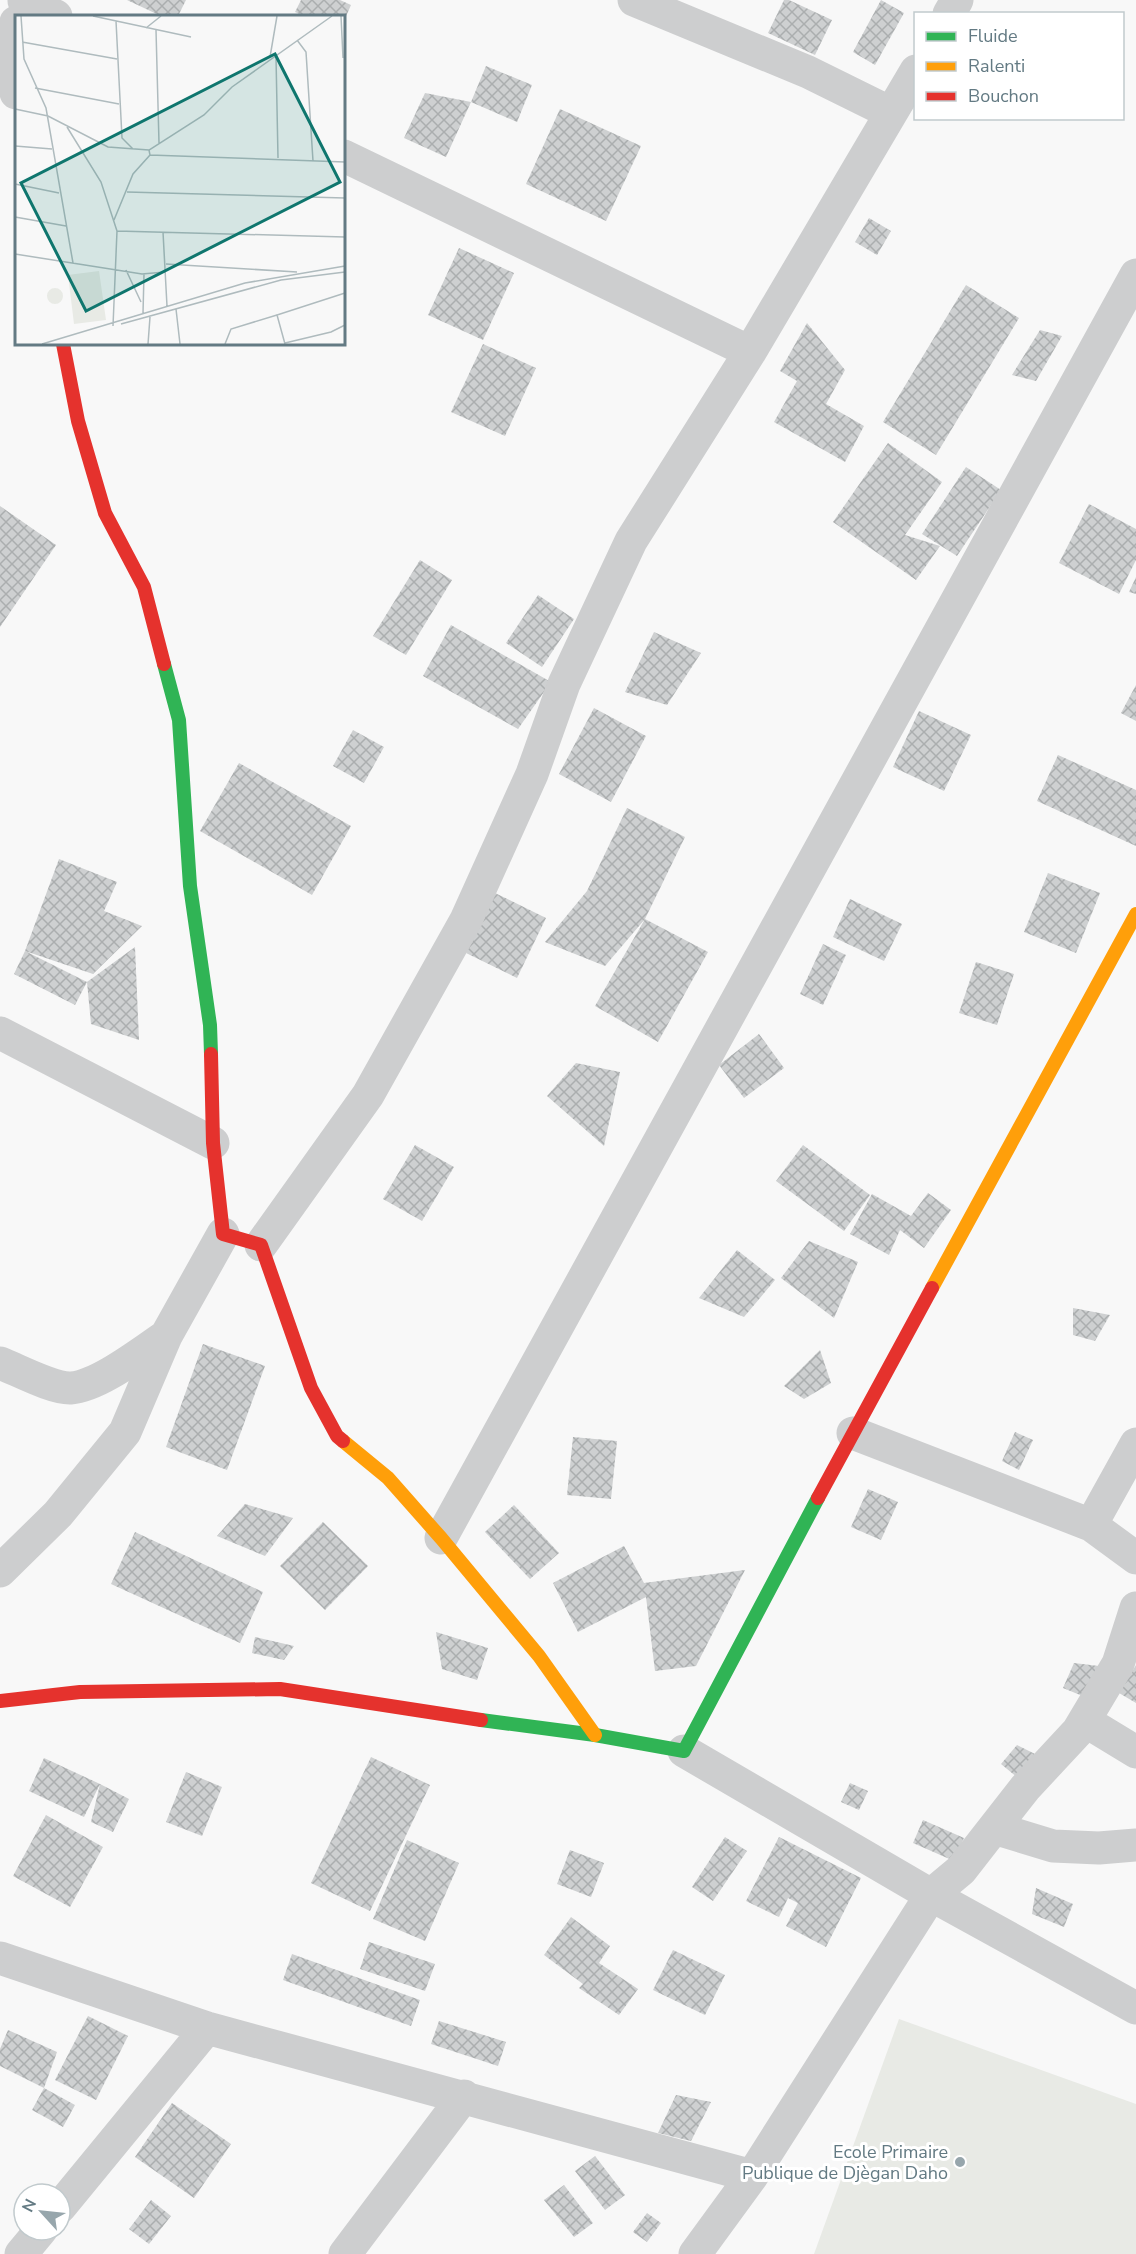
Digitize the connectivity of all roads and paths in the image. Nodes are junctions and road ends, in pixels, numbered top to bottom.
1 (634, 0) edge
2 (914, 73) edge
3 (891, 113) junction
4 (345, 156) edge
5 (1136, 275) edge
6 (63, 345) edge
7 (750, 352) junction
8 (1136, 914) edge
9 (0, 1033) edge
10 (213, 1143) junction
11 (224, 1234) junction
12 (261, 1245) junction
13 (166, 1336) junction
14 (0, 1363) edge
15 (853, 1433) junction
16 (1136, 1444) edge
17 (1091, 1525) junction
18 (441, 1538) junction
19 (1136, 1558) edge
20 (0, 1571) edge
21 (1136, 1608) edge
22 (0, 1701) edge
23 (1085, 1721) junction
24 (595, 1735) junction
25 (684, 1751) junction
26 (1136, 1752) edge
27 (994, 1828) junction
28 (1136, 1845) edge
29 (931, 1895) junction
30 (0, 1958) edge
31 (1136, 2008) edge
32 (207, 2028) junction
33 (464, 2096) junction
34 (753, 2176) junction
35 (72, 2192) edge
36 (30, 2242) edge
37 (21, 2254) edge
38 (345, 2254) edge
39 (695, 2254) edge

1 - 3 street
2 - 3 street
3 - 7 street
4 - 7 street
5 - 18 street
6 - 10 street
7 - 12 street
8 - 15 street
9 - 10 street
10 - 11 street
11 - 12 street
11 - 13 street
12 - 18 street
13 - 14 street
13 - 20 street
15 - 17 street
15 - 25 street
16 - 17 street
17 - 19 street
18 - 24 street
21 - 23 street
22 - 24 street
23 - 26 street
23 - 27 street
24 - 25 street
25 - 29 street
27 - 28 street
27 - 29 street
29 - 31 street
29 - 34 street
30 - 32 street
32 - 33 street
32 - 35 street
33 - 34 street
33 - 38 street
34 - 39 street
36 - 37 street

